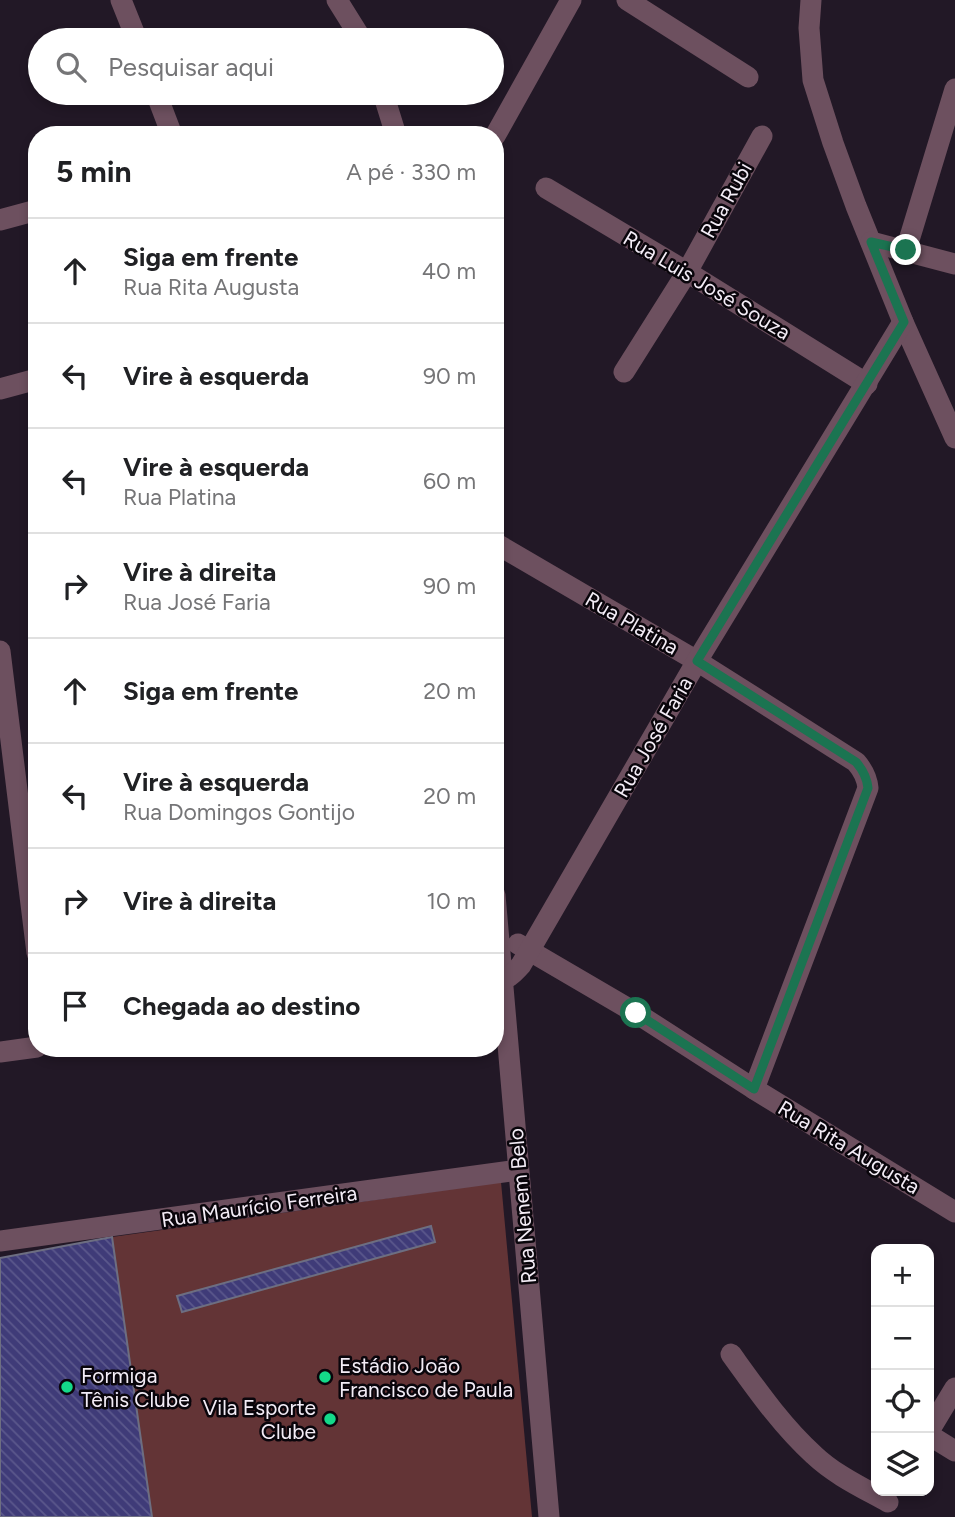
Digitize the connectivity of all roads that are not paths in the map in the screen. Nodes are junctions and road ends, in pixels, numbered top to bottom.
1 (121, 0) edge
2 (337, 0) edge
3 (571, 0) edge
4 (627, 0) edge
5 (811, 0) edge
6 (132, 28) edge
7 (354, 28) edge
8 (748, 77) dead end
9 (955, 89) edge
10 (161, 105) edge
11 (387, 105) edge
12 (169, 126) edge
13 (393, 126) edge
14 (501, 126) edge
15 (762, 135) dead end
16 (546, 188) dead end
17 (28, 212) edge
18 (0, 220) edge
19 (871, 242) junction
20 (906, 250) junction
21 (955, 264) edge
22 (687, 272) junction
23 (904, 322) junction
24 (625, 372) dead end
25 (28, 381) edge
26 (867, 384) junction
27 (0, 389) edge
28 (955, 438) edge
29 (504, 548) edge
30 (0, 651) edge
31 (697, 661) junction
32 (28, 880) edge
33 (504, 938) edge
34 (529, 949) junction
35 (504, 979) edge
36 (504, 1031) edge
37 (28, 1048) edge
38 (0, 1052) edge
39 (754, 1089) junction
40 (518, 1170) junction
41 (955, 1212) edge
42 (0, 1241) edge
43 (731, 1354) dead end
44 (955, 1388) edge
45 (934, 1424) edge
46 (934, 1436) edge
47 (955, 1451) edge
48 (887, 1503) edge
49 (550, 1517) edge

1 - 6 street
2 - 7 street
3 - 14 street
4 - 8 street
5 - 19 street
9 - 20 street
10 - 12 street
11 - 13 street
15 - 22 street, Rua Rubi
16 - 22 street, Rua Luis José Souza
17 - 18 street
19 - 20 street
19 - 23 street
20 - 21 street
22 - 24 street, Rua Rubi
22 - 26 street, Rua Luis José Souza
23 - 26 street, Rua José Faria
23 - 28 street
25 - 27 street
26 - 31 street, Rua José Faria
29 - 31 street, Rua Platina
30 - 32 street
31 - 34 street, Rua José Faria
31 - 39 street, Rua Platina
33 - 34 street, Rua Rita Augusta
34 - 35 street, Rua José Faria
34 - 39 street, Rua Rita Augusta
36 - 40 street, Rua Nenem Belo
37 - 38 street
39 - 41 street, Rua Rita Augusta
40 - 42 street, Rua Maurício Ferreira
40 - 49 street, Rua Nenem Belo
43 - 48 street
44 - 45 street
46 - 47 street

